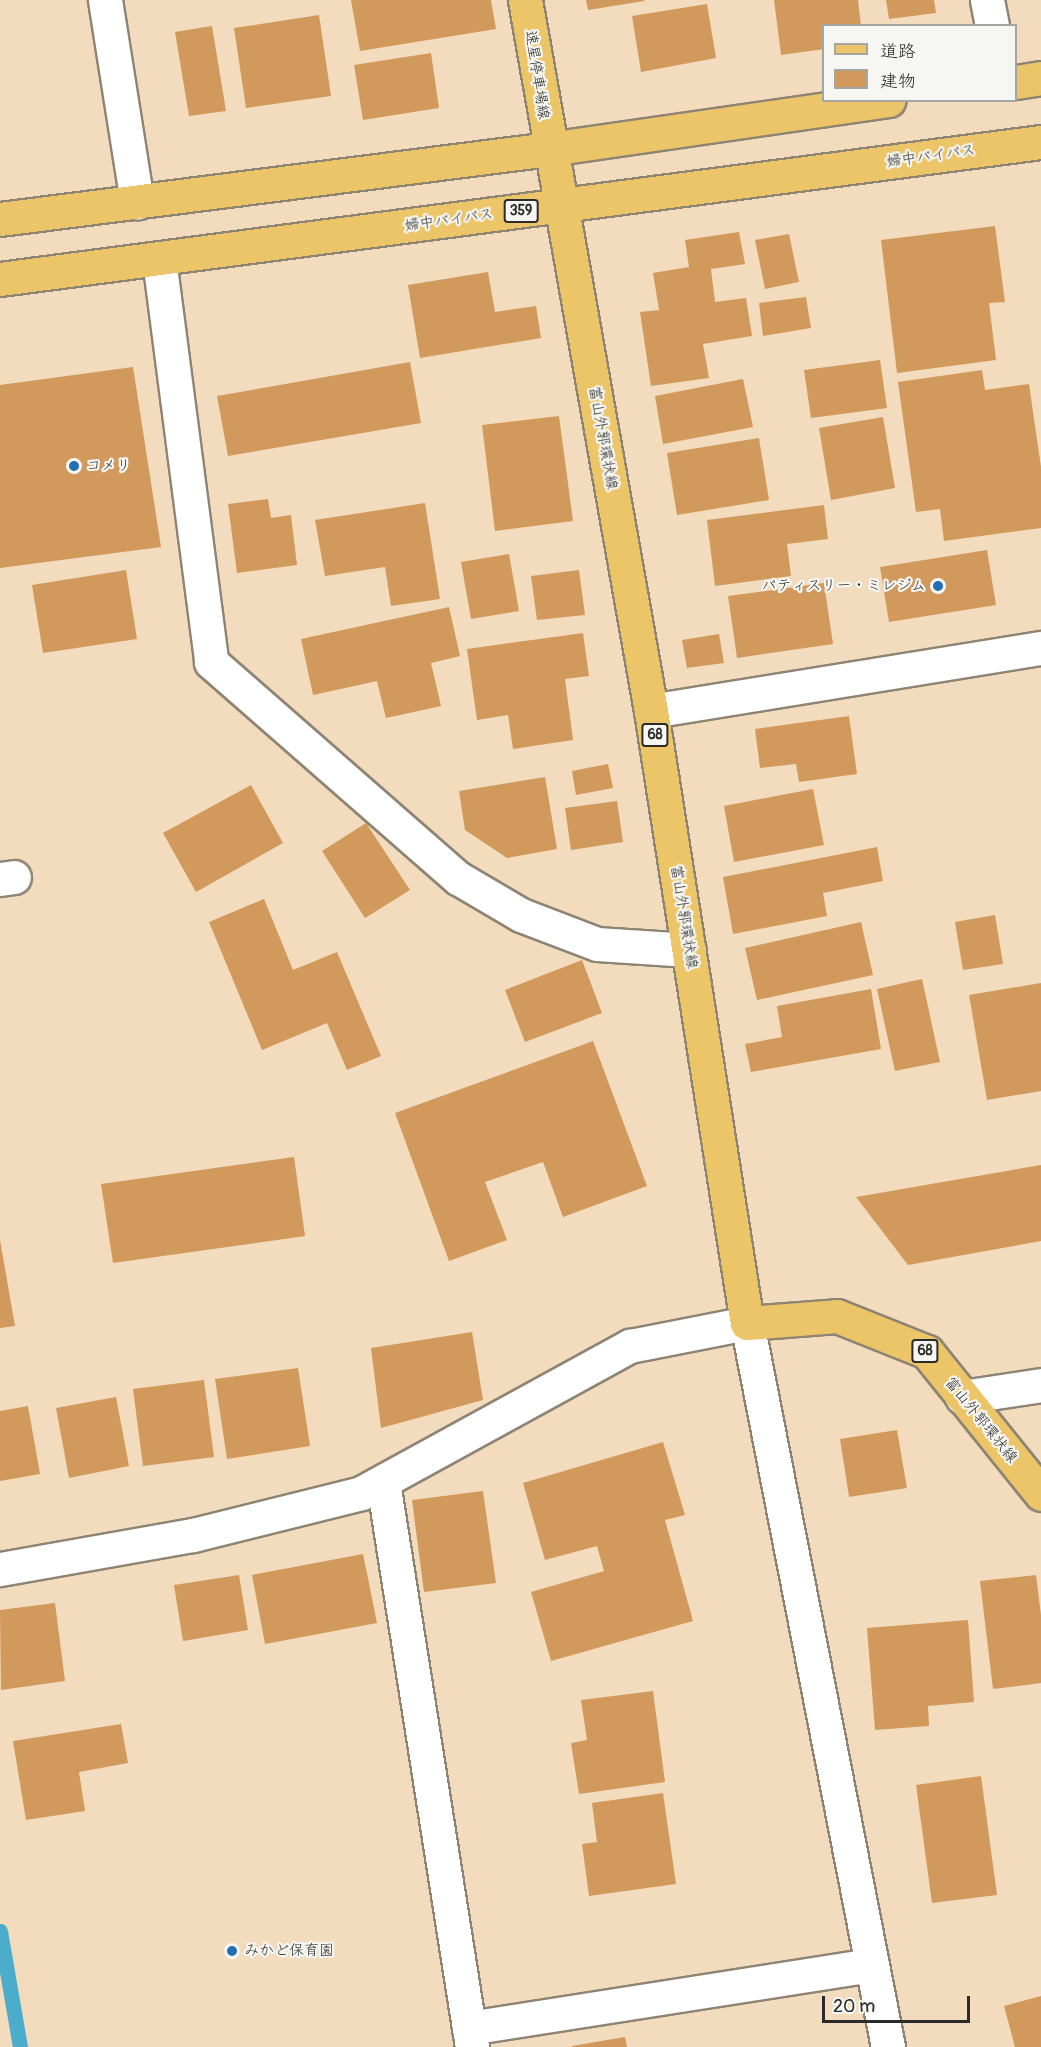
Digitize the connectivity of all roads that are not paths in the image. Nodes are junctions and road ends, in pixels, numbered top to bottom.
1 (105, 0) edge
2 (525, 0) edge
3 (987, 0) edge
4 (992, 24) edge
5 (1041, 78) edge
6 (1017, 82) edge
7 (874, 102) edge
8 (1041, 141) edge
9 (549, 149) junction
10 (137, 202) junction
11 (559, 206) junction
12 (0, 219) edge
13 (159, 259) junction
14 (0, 279) edge
15 (1041, 648) edge
16 (651, 711) junction
17 (689, 950) junction
18 (747, 1323) junction
19 (1041, 1385) edge
20 (962, 1397) junction
21 (383, 1482) junction
22 (1041, 1494) edge
23 (0, 1569) edge
24 (870, 1965) junction
25 (470, 2038) edge
26 (888, 2047) edge

1 - 10 street
2 - 9 main road, 速星停車場線
3 - 4 street
5 - 6 main road
7 - 9 main road
8 - 11 main road, 婦中バイパス / 359
9 - 10 main road
9 - 11 main road, 富山外郭環状線 / 68
10 - 12 main road
11 - 13 main road, 婦中バイパス / 359
11 - 16 main road, 富山外郭環状線 / 68
13 - 14 main road, 婦中バイパス / 359
13 - 17 street
15 - 16 street
16 - 17 main road, 富山外郭環状線 / 68
17 - 18 main road, 富山外郭環状線 / 68
18 - 20 main road, 富山外郭環状線 / 68
18 - 21 street
18 - 24 street
19 - 20 street
20 - 22 main road, 富山外郭環状線 / 68
21 - 23 street
21 - 25 street
24 - 25 street
24 - 26 street

